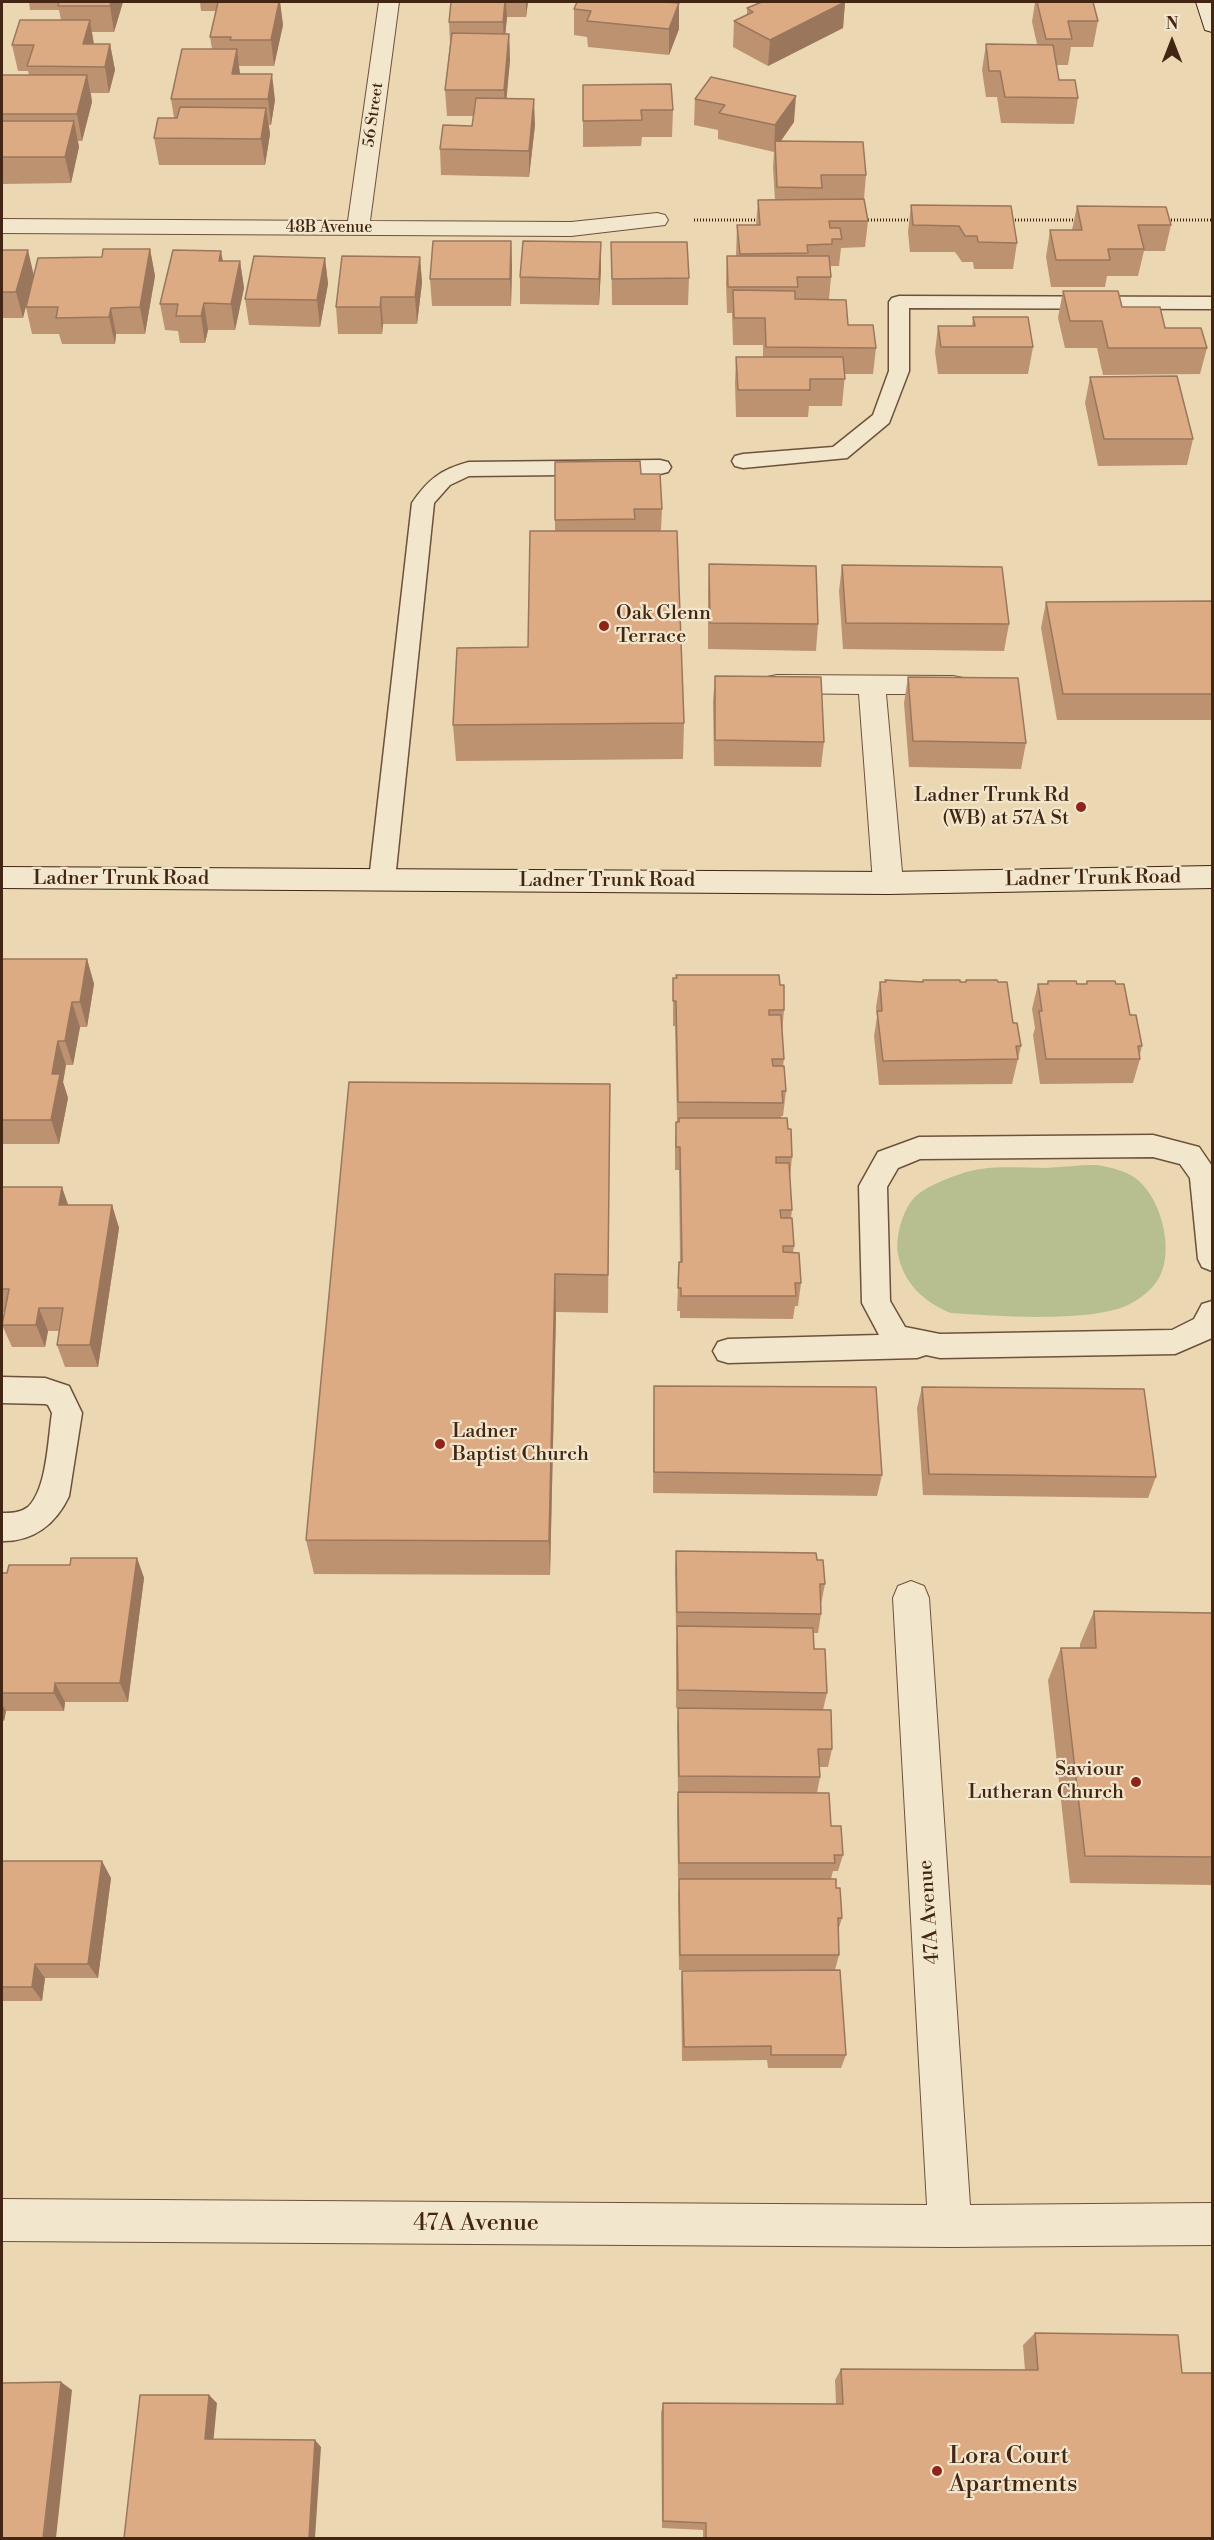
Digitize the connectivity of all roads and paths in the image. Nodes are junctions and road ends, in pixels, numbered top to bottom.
1 (389, 2) edge
2 (1206, 2) edge
3 (1212, 26) edge
4 (657, 220) joint
5 (770, 220) edge
6 (854, 220) edge
7 (914, 220) edge
8 (1009, 220) edge
9 (1081, 220) edge
10 (1165, 220) edge
11 (1212, 220) edge
12 (2, 226) edge
13 (358, 228) junction
14 (1212, 303) edge
15 (743, 461) dead end
16 (660, 467) dead end
17 (755, 683) edge
18 (872, 685) junction
19 (976, 685) edge
20 (2, 878) edge
21 (1212, 878) edge
22 (382, 879) junction
23 (888, 883) junction
24 (1208, 1177) edge
25 (1212, 1259) edge
26 (1212, 1313) edge
27 (940, 1346) junction
28 (728, 1351) dead end
29 (2, 1390) edge
30 (2, 1527) edge
31 (911, 1598) dead end
32 (2, 2220) edge
33 (1212, 2224) edge
34 (950, 2226) junction

1 - 13 street, 56 Street
2 - 3 street
4 - 5 path
4 - 13 street, 48B Avenue
6 - 7 path
8 - 9 path
10 - 11 path
12 - 13 street, 48B Avenue
14 - 15 lane
16 - 22 lane
17 - 18 street
18 - 19 street
18 - 23 street
20 - 22 street, Ladner Trunk Road
21 - 23 street, Ladner Trunk Road
22 - 23 street, Ladner Trunk Road
24 - 25 lane
24 - 27 lane
26 - 27 lane
27 - 28 lane
29 - 30 lane
31 - 34 street, 47A Avenue
32 - 34 street, 47A Avenue
33 - 34 street, 47A Avenue

